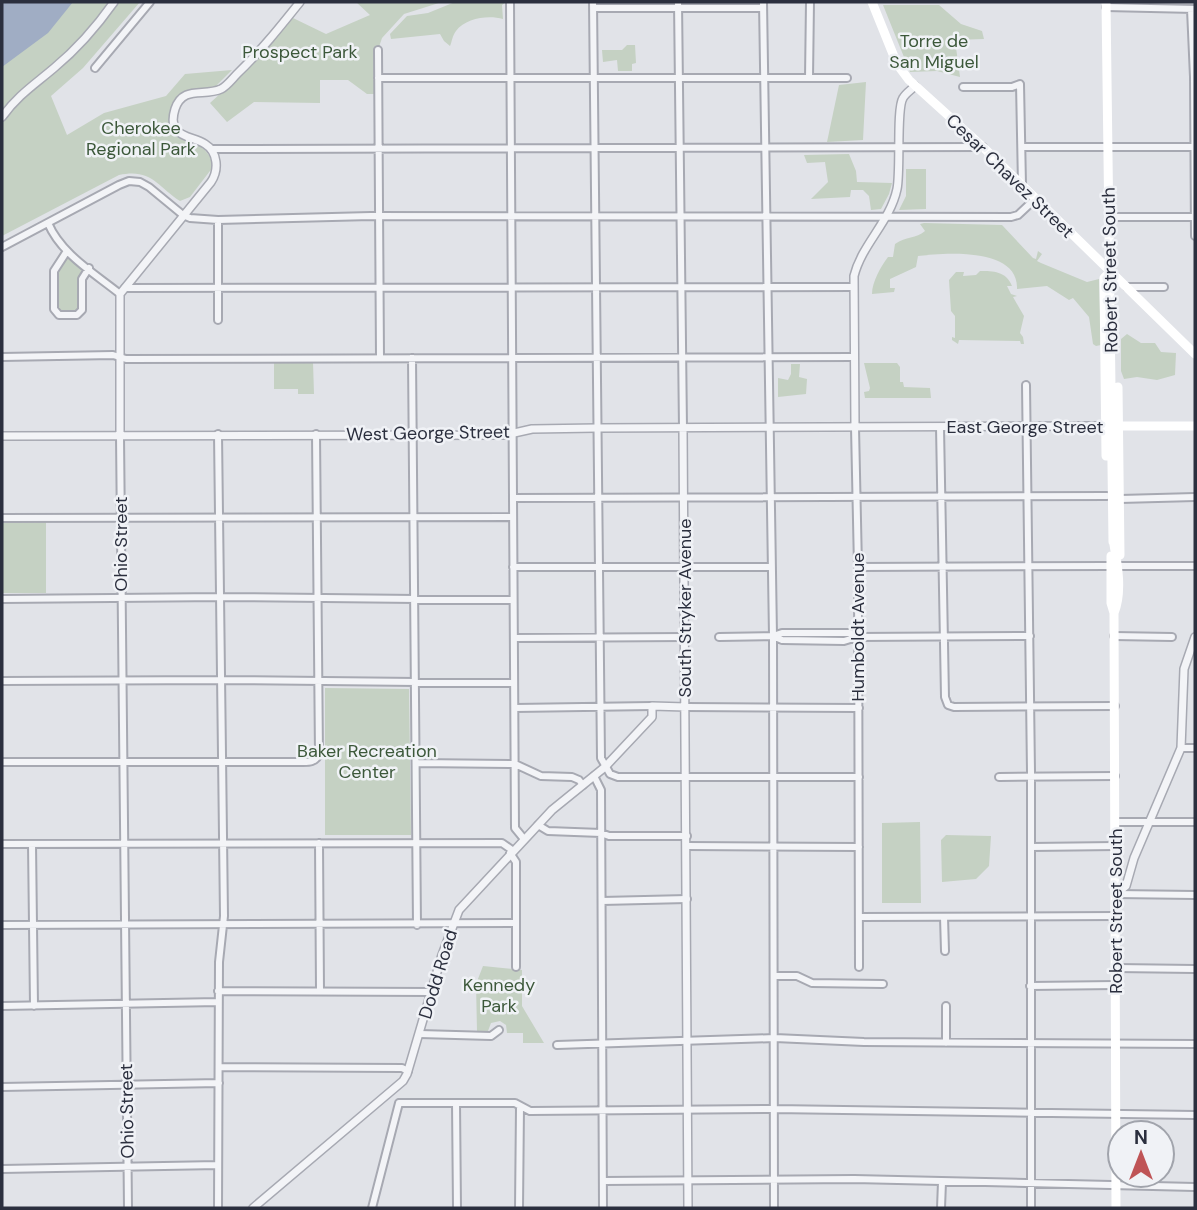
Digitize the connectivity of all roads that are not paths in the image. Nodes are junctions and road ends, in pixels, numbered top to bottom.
1 (114, 2) edge
2 (150, 2) edge
3 (300, 2) edge
4 (510, 2) edge
5 (810, 2) edge
6 (872, 2) edge
7 (593, 5) edge
8 (678, 5) edge
9 (763, 5) edge
10 (1106, 5) edge
11 (1193, 9) edge
12 (378, 50) dead end
13 (95, 68) dead end
14 (1195, 77) edge
15 (378, 78) junction
16 (594, 78) junction
17 (679, 78) junction
18 (764, 78) junction
19 (809, 78) junction
20 (847, 78) dead end
21 (509, 79) junction
22 (915, 86) junction
23 (963, 87) dead end
24 (2, 117) edge
25 (900, 147) junction
26 (983, 147) junction
27 (1022, 147) junction
28 (1108, 147) junction
29 (1195, 147) edge
30 (510, 148) junction
31 (595, 148) junction
32 (680, 148) junction
33 (766, 148) junction
34 (211, 149) junction
35 (379, 149) junction
36 (1022, 187) junction
37 (1034, 200) junction
38 (183, 215) junction
39 (379, 216) junction
40 (510, 216) junction
41 (596, 216) junction
42 (681, 217) junction
43 (766, 217) junction
44 (1110, 217) junction
45 (1195, 217) edge
46 (886, 218) junction
47 (218, 220) junction
48 (48, 223) junction
49 (1195, 236) edge
50 (2, 247) edge
51 (67, 251) junction
52 (89, 268) junction
53 (1111, 271) junction
54 (767, 287) junction
55 (853, 287) junction
56 (1126, 287) junction
57 (1164, 287) dead end
58 (218, 288) junction
59 (511, 288) junction
60 (597, 288) junction
61 (681, 288) junction
62 (379, 289) junction
63 (122, 291) junction
64 (218, 320) dead end
65 (1195, 354) edge
66 (2, 356) edge
67 (119, 357) junction
68 (597, 357) junction
69 (682, 357) junction
70 (768, 357) junction
71 (854, 357) junction
72 (380, 358) junction
73 (412, 358) junction
74 (511, 358) junction
75 (1026, 385) dead end
76 (1112, 426) junction
77 (1195, 426) edge
78 (855, 427) junction
79 (940, 427) junction
80 (1026, 427) junction
81 (597, 428) junction
82 (683, 428) junction
83 (769, 428) junction
84 (512, 433) junction
85 (218, 435) junction
86 (316, 435) junction
87 (413, 435) junction
88 (2, 436) edge
89 (120, 436) junction
90 (1107, 496) junction
91 (856, 497) junction
92 (942, 497) junction
93 (1027, 497) junction
94 (1195, 497) edge
95 (513, 498) junction
96 (684, 498) junction
97 (770, 498) junction
98 (599, 499) junction
99 (1120, 499) junction
100 (121, 517) junction
101 (219, 517) junction
102 (414, 517) junction
103 (513, 517) junction
104 (2, 518) edge
105 (318, 518) junction
106 (1108, 566) junction
107 (1120, 566) junction
108 (1195, 566) edge
109 (513, 567) junction
110 (599, 567) junction
111 (685, 567) junction
112 (772, 567) junction
113 (858, 567) junction
114 (944, 567) junction
115 (1028, 567) junction
116 (1114, 578) junction
117 (222, 597) junction
118 (121, 598) junction
119 (318, 598) junction
120 (2, 600) edge
121 (415, 600) junction
122 (513, 600) junction
123 (774, 636) junction
124 (1030, 636) junction
125 (1114, 636) junction
126 (1195, 636) edge
127 (600, 637) junction
128 (686, 637) junction
129 (719, 637) dead end
130 (857, 637) junction
131 (1172, 637) dead end
132 (514, 638) junction
133 (945, 638) junction
134 (123, 680) junction
135 (221, 680) junction
136 (2, 681) edge
137 (319, 681) junction
138 (416, 682) junction
139 (514, 683) junction
140 (652, 706) junction
141 (1030, 706) junction
142 (1115, 706) junction
143 (686, 707) junction
144 (773, 707) junction
145 (515, 708) junction
146 (601, 708) junction
147 (859, 708) junction
148 (1181, 748) junction
149 (1195, 748) edge
150 (2, 762) edge
151 (125, 762) junction
152 (223, 762) junction
153 (417, 763) junction
154 (515, 764) junction
155 (605, 767) junction
156 (1031, 775) junction
157 (594, 776) junction
158 (1115, 776) junction
159 (686, 777) junction
160 (773, 777) junction
161 (859, 777) junction
162 (999, 777) dead end
163 (583, 785) junction
164 (1116, 822) junction
165 (1150, 822) junction
166 (1195, 822) edge
167 (538, 825) junction
168 (601, 833) junction
169 (687, 835) junction
170 (524, 839) junction
171 (222, 842) junction
172 (125, 843) junction
173 (319, 843) junction
174 (2, 844) edge
175 (32, 844) junction
176 (417, 844) junction
177 (687, 846) junction
178 (1116, 846) junction
179 (774, 847) junction
180 (859, 847) junction
181 (1031, 847) junction
182 (511, 852) junction
183 (1129, 874) junction
184 (1116, 877) junction
185 (1116, 894) junction
186 (1195, 895) edge
187 (687, 899) junction
188 (602, 901) junction
189 (1030, 916) junction
190 (1116, 916) junction
191 (860, 917) junction
192 (944, 917) junction
193 (222, 923) junction
194 (516, 923) junction
195 (126, 924) junction
196 (320, 924) junction
197 (2, 925) edge
198 (33, 925) junction
199 (418, 925) junction
200 (452, 925) junction
201 (945, 951) dead end
202 (516, 967) dead end
203 (859, 967) dead end
204 (1116, 968) junction
205 (1195, 969) edge
206 (774, 976) junction
207 (883, 984) dead end
208 (1116, 985) junction
209 (1030, 986) junction
210 (218, 991) junction
211 (320, 991) junction
212 (432, 992) junction
213 (218, 1002) junction
214 (126, 1004) junction
215 (2, 1006) edge
216 (34, 1006) junction
217 (946, 1006) dead end
218 (499, 1030) dead end
219 (420, 1034) junction
220 (775, 1038) junction
221 (688, 1040) junction
222 (603, 1042) junction
223 (946, 1043) junction
224 (1030, 1043) junction
225 (1116, 1044) junction
226 (1195, 1044) edge
227 (557, 1045) dead end
228 (219, 1067) junction
229 (408, 1070) junction
230 (219, 1083) junction
231 (127, 1085) junction
232 (2, 1087) edge
233 (388, 1094) junction
234 (399, 1103) junction
235 (456, 1103) junction
236 (520, 1107) junction
237 (688, 1110) junction
238 (774, 1110) junction
239 (602, 1111) junction
240 (1030, 1114) junction
241 (1195, 1115) edge
242 (1116, 1116) junction
243 (218, 1165) junction
244 (128, 1167) junction
245 (2, 1168) edge
246 (775, 1179) junction
247 (688, 1180) junction
248 (604, 1181) junction
249 (942, 1182) junction
250 (1031, 1184) junction
251 (1106, 1186) edge
252 (1176, 1187) edge
253 (1195, 1187) edge
254 (1116, 1189) edge
255 (128, 1208) edge
256 (218, 1208) edge
257 (253, 1208) edge
258 (372, 1208) edge
259 (457, 1208) edge
260 (519, 1208) edge
261 (603, 1208) edge
262 (688, 1208) edge
263 (774, 1208) edge
264 (941, 1208) edge
265 (1031, 1208) edge
266 (1116, 1208) edge

1 - 24 street
2 - 13 street
3 - 34 street
4 - 21 street
5 - 19 street
6 - 22 main road, Cesar Chavez Street
7 - 8 street
7 - 16 street
8 - 9 street
8 - 17 street, South Stryker Avenue
9 - 18 street
10 - 11 street
10 - 28 main road, Robert Street South
11 - 14 street
12 - 15 street
14 - 29 street
15 - 21 street
15 - 35 street
16 - 17 street
16 - 21 street
16 - 31 street
17 - 18 street
17 - 32 street, South Stryker Avenue
18 - 19 street
18 - 33 street
19 - 20 street
21 - 30 street
22 - 25 street, Humboldt Avenue
22 - 26 main road, Cesar Chavez Street
23 - 27 street
25 - 26 street
25 - 33 street
25 - 46 street, Humboldt Avenue
26 - 36 main road, Cesar Chavez Street
27 - 28 street
27 - 36 street
28 - 29 street
28 - 44 main road, Robert Street South
29 - 45 street
30 - 31 street
30 - 35 street
30 - 40 street
31 - 32 street
31 - 41 street
32 - 33 street
32 - 42 street, South Stryker Avenue
33 - 43 street
34 - 35 street
34 - 38 street
35 - 39 street
36 - 37 main road, Cesar Chavez Street
37 - 46 street
37 - 53 main road, Cesar Chavez Street
38 - 47 street
38 - 48 street
38 - 63 street
39 - 40 street
39 - 47 street
39 - 62 street
40 - 41 street
40 - 59 street
41 - 42 street
41 - 60 street
42 - 43 street
42 - 61 street, South Stryker Avenue
43 - 46 street
43 - 54 street
44 - 45 street
44 - 53 main road, Robert Street South
45 - 49 street
46 - 55 street, Humboldt Avenue
47 - 58 street
48 - 50 street
48 - 51 street
51 - 52 street
51 - 52 street
52 - 63 street
53 - 56 main road, Cesar Chavez Street
53 - 76 main road
53 - 116 main road, Robert Street South
54 - 55 street
54 - 61 street
54 - 70 street
55 - 71 street, Humboldt Avenue
56 - 57 street
56 - 65 main road, Cesar Chavez Street
58 - 62 street
58 - 63 street
58 - 64 street
59 - 60 street
59 - 62 street
59 - 74 street
60 - 61 street
60 - 68 street
61 - 69 street, South Stryker Avenue
62 - 72 street
63 - 67 street, Ohio Street
66 - 67 street
67 - 72 street
67 - 89 street, Ohio Street
68 - 69 street
68 - 74 street
68 - 81 street
69 - 70 street
69 - 82 street, South Stryker Avenue
70 - 71 street
70 - 83 street
71 - 78 street, Humboldt Avenue
72 - 73 street
73 - 74 street
73 - 87 street
74 - 84 street
75 - 80 street
76 - 77 main road, East George Street
76 - 80 street, East George Street
76 - 90 main road
76 - 99 main road
78 - 79 street, East George Street
78 - 83 street, West George Street
78 - 91 street, Humboldt Avenue
79 - 80 street, East George Street
79 - 92 street
80 - 93 street
81 - 82 street, West George Street
81 - 84 street, West George Street
81 - 98 street
82 - 83 street, West George Street
82 - 96 street, South Stryker Avenue
83 - 97 street
84 - 87 street, West George Street
84 - 95 street
85 - 86 street, West George Street
85 - 89 street, West George Street
85 - 101 street
86 - 87 street, West George Street
86 - 105 street
87 - 102 street
88 - 89 street, West George Street
89 - 100 street, Ohio Street
90 - 93 street
90 - 106 main road
91 - 92 street
91 - 97 street
91 - 113 street, Humboldt Avenue
92 - 93 street
92 - 114 street
93 - 115 street
94 - 99 street
95 - 98 street
95 - 103 street
96 - 97 street
96 - 98 street
96 - 111 street, South Stryker Avenue
97 - 112 street
98 - 110 street
99 - 107 main road
100 - 101 street
100 - 104 street
100 - 118 street, Ohio Street
101 - 105 street
101 - 117 street
102 - 103 street
102 - 105 street
102 - 121 street
103 - 109 street
105 - 119 street
106 - 115 street
106 - 116 main road
107 - 108 street
107 - 116 main road
109 - 110 street
109 - 122 street
110 - 111 street
110 - 127 street
111 - 112 street
111 - 128 street, South Stryker Avenue
112 - 123 street
113 - 114 street
113 - 130 street, Humboldt Avenue
114 - 115 street
114 - 133 street
115 - 124 street
116 - 125 main road, Robert Street South
117 - 118 street
117 - 119 street
117 - 135 street
118 - 120 street
118 - 134 street, Ohio Street
119 - 121 street
119 - 137 street
121 - 122 street
121 - 138 street
122 - 132 street
123 - 129 street
123 - 130 street
123 - 144 street
124 - 133 street
124 - 141 street
125 - 131 street
125 - 142 main road, Robert Street South
126 - 148 street
127 - 128 street
127 - 132 street
127 - 146 street
128 - 143 street, South Stryker Avenue
130 - 133 street
130 - 147 street, Humboldt Avenue
132 - 139 street
133 - 141 street
134 - 135 street
134 - 136 street
134 - 151 street, Ohio Street
135 - 137 street
135 - 152 street
137 - 138 street
137 - 152 street
138 - 139 street
138 - 153 street
139 - 145 street
140 - 143 street
140 - 146 street
140 - 155 street, Dodd Road
141 - 142 street
141 - 156 street
142 - 158 main road, Robert Street South
143 - 144 street
143 - 159 street, South Stryker Avenue
144 - 147 street
144 - 160 street
145 - 146 street
145 - 154 street
146 - 155 street
147 - 161 street, Humboldt Avenue
148 - 149 street
148 - 165 street
150 - 151 street
151 - 152 street
151 - 172 street, Ohio Street
152 - 171 street
153 - 154 street
153 - 176 street
154 - 163 street
154 - 170 street
155 - 157 street, Dodd Road
155 - 159 street
156 - 158 street
156 - 162 street
156 - 181 street
157 - 163 street, Dodd Road
157 - 168 street
158 - 164 main road, Robert Street South
159 - 160 street
159 - 169 street, South Stryker Avenue
160 - 161 street
160 - 179 street
161 - 180 street, Humboldt Avenue
163 - 167 street, Dodd Road
164 - 165 street
164 - 178 main road, Robert Street South
165 - 166 street
165 - 183 street
167 - 168 street
167 - 170 street, Dodd Road
168 - 169 street
168 - 188 street
169 - 177 street, South Stryker Avenue
170 - 182 street, Dodd Road
171 - 172 street
171 - 173 street
171 - 193 street
172 - 175 street
172 - 195 street, Ohio Street
173 - 176 street
173 - 196 street
174 - 175 street
175 - 198 street
176 - 182 street
176 - 199 street
177 - 179 street
177 - 187 street, South Stryker Avenue
178 - 181 street
178 - 184 main road, Robert Street South
179 - 180 street
179 - 206 street
180 - 191 street, Humboldt Avenue
181 - 189 street
182 - 194 street
182 - 200 street, Dodd Road
183 - 184 street
183 - 185 street
184 - 185 main road, Robert Street South
185 - 186 street
185 - 190 main road, Robert Street South
187 - 188 street
187 - 221 street, South Stryker Avenue
188 - 222 street
189 - 190 street
189 - 192 street
189 - 209 street
190 - 204 main road, Robert Street South
191 - 192 street
191 - 203 street, Humboldt Avenue
192 - 201 street
193 - 195 street
193 - 196 street
193 - 210 street
194 - 200 street
194 - 202 street
195 - 198 street
195 - 214 street, Ohio Street
196 - 199 street
196 - 211 street
197 - 198 street
198 - 216 street
199 - 200 street
200 - 212 street, Dodd Road
204 - 205 street
204 - 208 main road, Robert Street South
206 - 207 street
206 - 220 street
208 - 209 street
208 - 225 main road, Robert Street South
209 - 224 street
210 - 211 street
210 - 213 street
211 - 212 street
212 - 219 street, Dodd Road
213 - 214 street
213 - 228 street
214 - 216 street
214 - 231 street, Ohio Street
215 - 216 street
217 - 223 street
218 - 219 street
219 - 229 street, Dodd Road
220 - 221 street
220 - 223 street
220 - 238 street
221 - 222 street
221 - 237 street, South Stryker Avenue
222 - 227 street
222 - 239 street
223 - 224 street
224 - 225 street
224 - 240 street
225 - 226 street
225 - 242 main road, Robert Street South
228 - 229 street
228 - 230 street
229 - 233 street, Dodd Road
230 - 231 street
230 - 243 street
231 - 232 street
231 - 244 street, Ohio Street
233 - 234 street
233 - 257 street, Dodd Road
234 - 235 street
234 - 258 street
235 - 236 street
235 - 259 street
236 - 239 street
236 - 260 street
237 - 238 street
237 - 239 street
237 - 247 street, South Stryker Avenue
238 - 240 street
238 - 246 street
239 - 248 street
240 - 242 street
240 - 250 street
241 - 242 street
243 - 244 street
243 - 256 street
244 - 245 street
244 - 255 street, Ohio Street
246 - 247 street
246 - 249 street
246 - 263 street
247 - 248 street
247 - 262 street, South Stryker Avenue
248 - 261 street
249 - 250 street
249 - 264 street
250 - 251 street
250 - 265 street
252 - 253 street
254 - 266 main road, Robert Street South

